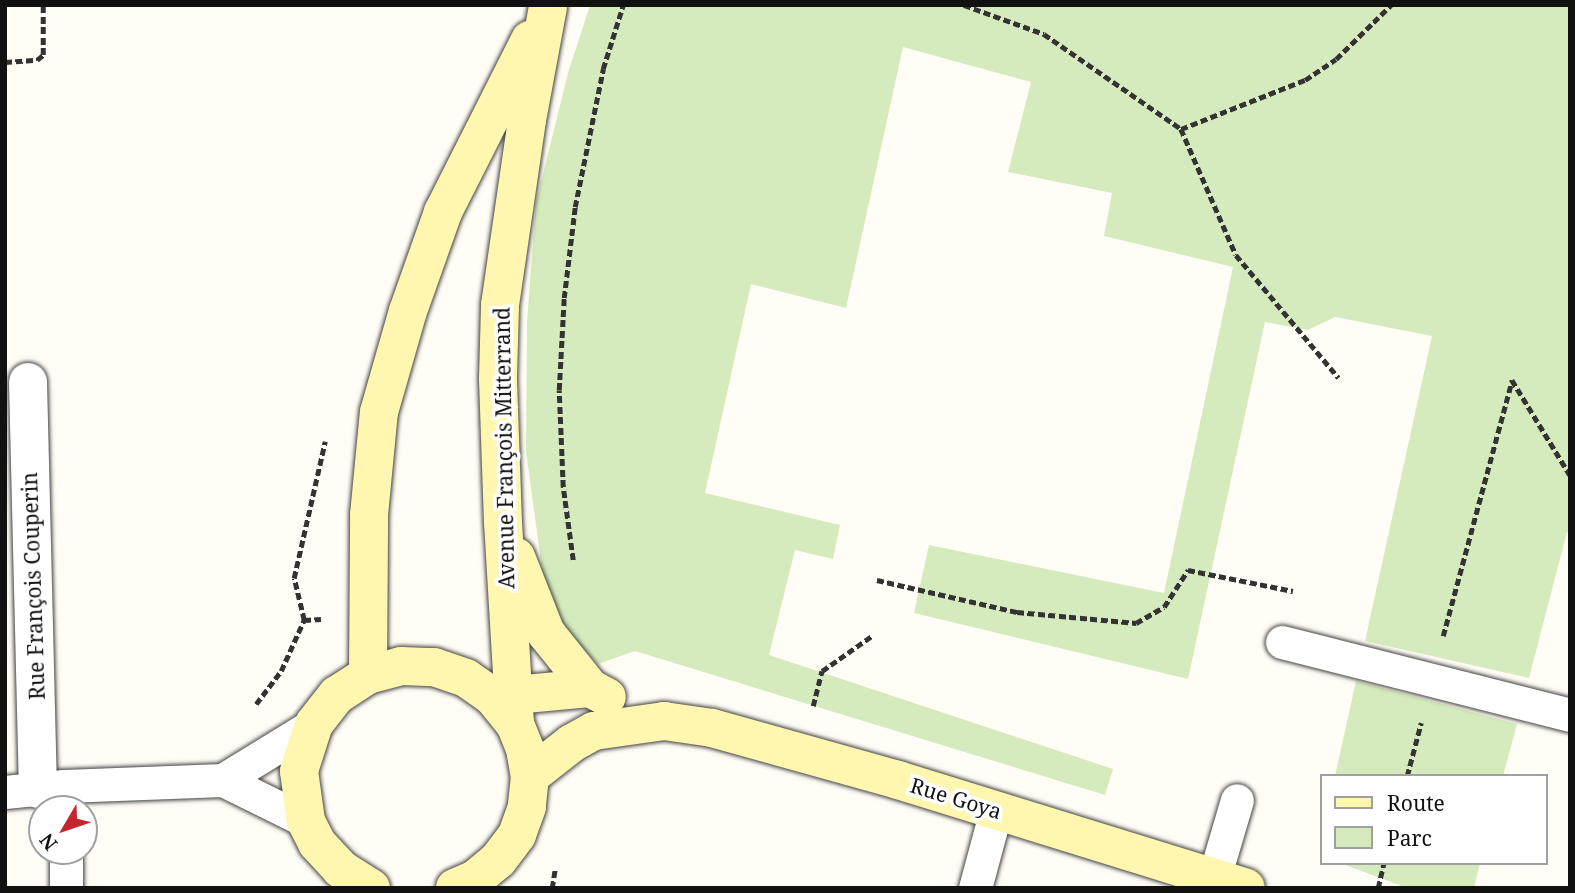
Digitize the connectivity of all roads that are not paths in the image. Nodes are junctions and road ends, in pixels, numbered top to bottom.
1 (548, 6) edge
2 (28, 382) dead end
3 (503, 523) junction
4 (1282, 642) dead end
5 (368, 675) junction
6 (590, 688) junction
7 (507, 705) junction
8 (1570, 715) edge
9 (664, 721) junction
10 (314, 724) junction
11 (530, 776) junction
12 (222, 780) junction
13 (43, 794) edge
14 (1237, 800) dead end
15 (996, 810) junction
16 (312, 832) junction
17 (66, 865) edge
18 (1230, 883) edge
19 (468, 885) edge
20 (65, 888) edge
21 (322, 888) edge
22 (371, 888) edge
23 (975, 888) edge

1 - 3 street, Avenue François Mitterrand
1 - 5 street, Avenue François Mitterrand
2 - 13 street, Rue François Couperin
3 - 6 street
3 - 7 street, Avenue François Mitterrand
4 - 8 lane
5 - 7 street
5 - 10 street
6 - 7 street, Rue Goya
6 - 9 street, Rue Goya
7 - 11 street, Avenue François Mitterrand
9 - 11 street, Rue Goya
9 - 15 street, Rue Goya
10 - 12 lane
10 - 16 street
11 - 19 street, Avenue François Mitterrand
12 - 13 lane
12 - 16 lane
14 - 18 lane
15 - 18 street, Rue Goya
15 - 23 lane
16 - 21 street
16 - 22 street
17 - 20 lane

